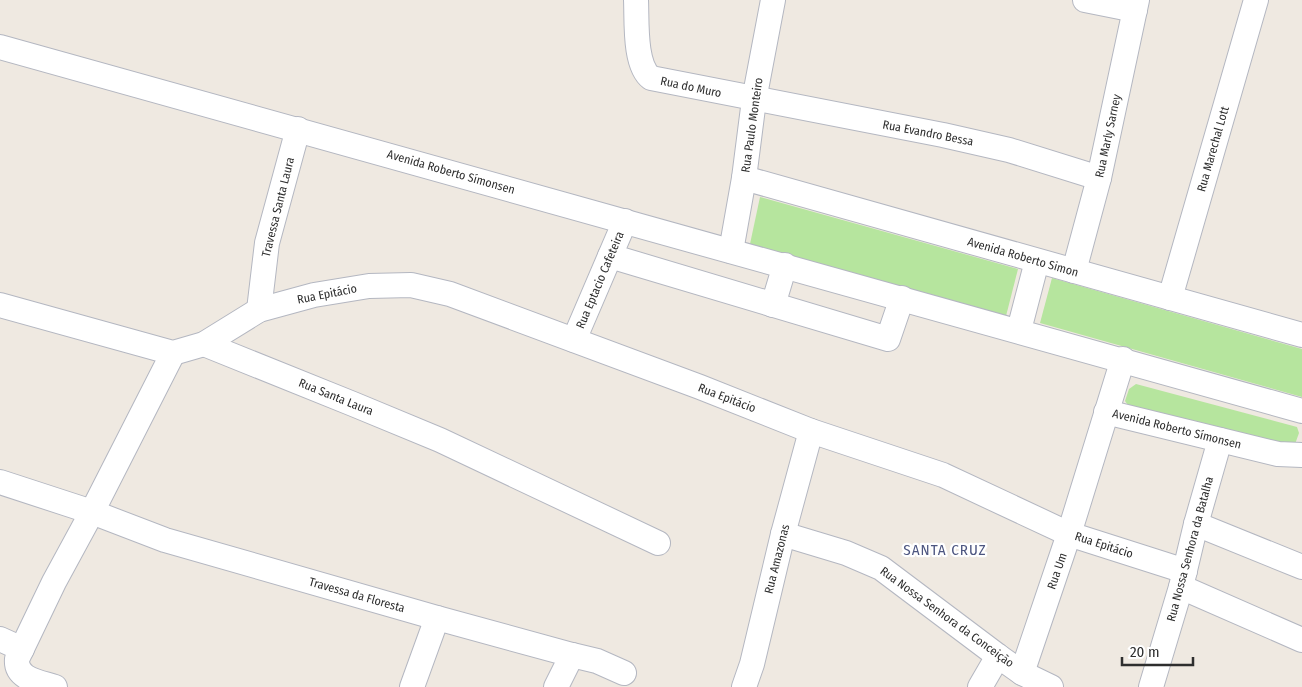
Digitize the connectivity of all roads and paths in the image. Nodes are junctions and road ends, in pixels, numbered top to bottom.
1 (636, 0) edge
2 (773, 0) edge
3 (1085, 0) edge
4 (1256, 0) edge
5 (1136, 5) edge
6 (0, 47) edge
7 (754, 100) junction
8 (298, 129) junction
9 (744, 178) junction
10 (1099, 178) junction
11 (625, 221) junction
12 (731, 251) junction
13 (610, 256) junction
14 (1037, 261) junction
15 (785, 265) junction
16 (1074, 271) junction
17 (902, 298) junction
18 (1170, 298) junction
19 (0, 305) edge
20 (773, 305) junction
21 (259, 310) junction
22 (1019, 330) junction
23 (1302, 335) edge
24 (574, 340) junction
25 (204, 344) junction
26 (173, 353) junction
27 (1123, 359) junction
28 (1302, 410) edge
29 (1106, 412) junction
30 (811, 431) junction
31 (1220, 440) junction
32 (1302, 455) edge
33 (0, 482) edge
34 (92, 512) junction
35 (1196, 524) junction
36 (783, 534) junction
37 (1069, 534) junction
38 (658, 544) dead end
39 (1302, 567) edge
40 (1183, 579) junction
41 (437, 618) junction
42 (0, 639) edge
43 (1302, 640) edge
44 (22, 649) junction
45 (572, 655) junction
46 (998, 656) junction
47 (624, 672) dead end
48 (1038, 682) edge
49 (55, 687) edge
50 (412, 687) edge
51 (556, 687) edge
52 (744, 687) edge
53 (980, 687) edge
54 (1151, 687) edge

1 - 7 street, Rua do Muro
2 - 7 street, Rua Paulo Monteiro
3 - 5 street
4 - 18 street, Rua Marechal Lott
5 - 10 street, Rua Marly Sarney
6 - 8 street, Avenida Roberto Símonsen
7 - 9 street, Rua Paulo Monteiro
7 - 10 street, Rua Evandro Bessa
8 - 11 street, Avenida Roberto Símonsen
8 - 21 street, Travessa Santa Laura
9 - 12 street, Rua Paulo Monteiro
9 - 14 street, Avenida Roberto Simon
10 - 16 street, Rua Marly Sarney
11 - 12 street, Avenida Roberto Símonsen
11 - 13 street, Rua Eptacio Cafeteira
12 - 15 street, Avenida Roberto Símonsen
13 - 20 street
13 - 24 street, Rua Eptacio Cafeteira
14 - 16 street, Avenida Roberto Simon
14 - 22 street
15 - 17 street, Avenida Roberto Símonsen
15 - 20 street
16 - 18 street, Avenida Roberto Simon
17 - 20 street
17 - 22 street, Avenida Roberto Símonsen
18 - 23 street, Avenida Roberto Simon
19 - 26 street
21 - 24 street, Rua Epitácio
21 - 25 street
22 - 27 street, Avenida Roberto Símonsen
24 - 30 street, Rua Epitácio
25 - 26 street
25 - 38 street, Rua Santa Laura
26 - 34 street
27 - 28 street, Avenida Roberto Símonsen
27 - 29 street, Avenida Roberto Símonsen
29 - 31 street, Avenida Roberto Símonsen
29 - 37 street, Rua Um
30 - 36 street, Rua Amazonas
30 - 37 street, Rua Epitácio
31 - 32 street, Avenida Roberto Símonsen
31 - 35 street, Rua Nossa Senhora da Batalha
33 - 34 street, Travessa da Floresta
34 - 41 street, Travessa da Floresta
34 - 44 street
35 - 39 street
35 - 40 street, Rua Nossa Senhora da Batalha
36 - 46 street, Rua Nossa Senhora da Conceição
36 - 52 street, Rua Amazonas
37 - 40 street, Rua Epitácio
37 - 48 street, Rua Um
40 - 43 street, Rua Epitácio
40 - 54 street, Rua Nossa Senhora da Batalha
41 - 45 street, Travessa da Floresta
41 - 50 street
42 - 44 street
44 - 49 street
45 - 47 street, Travessa da Floresta
45 - 51 street
46 - 48 street, Rua Nossa Senhora da Conceição
46 - 53 street

